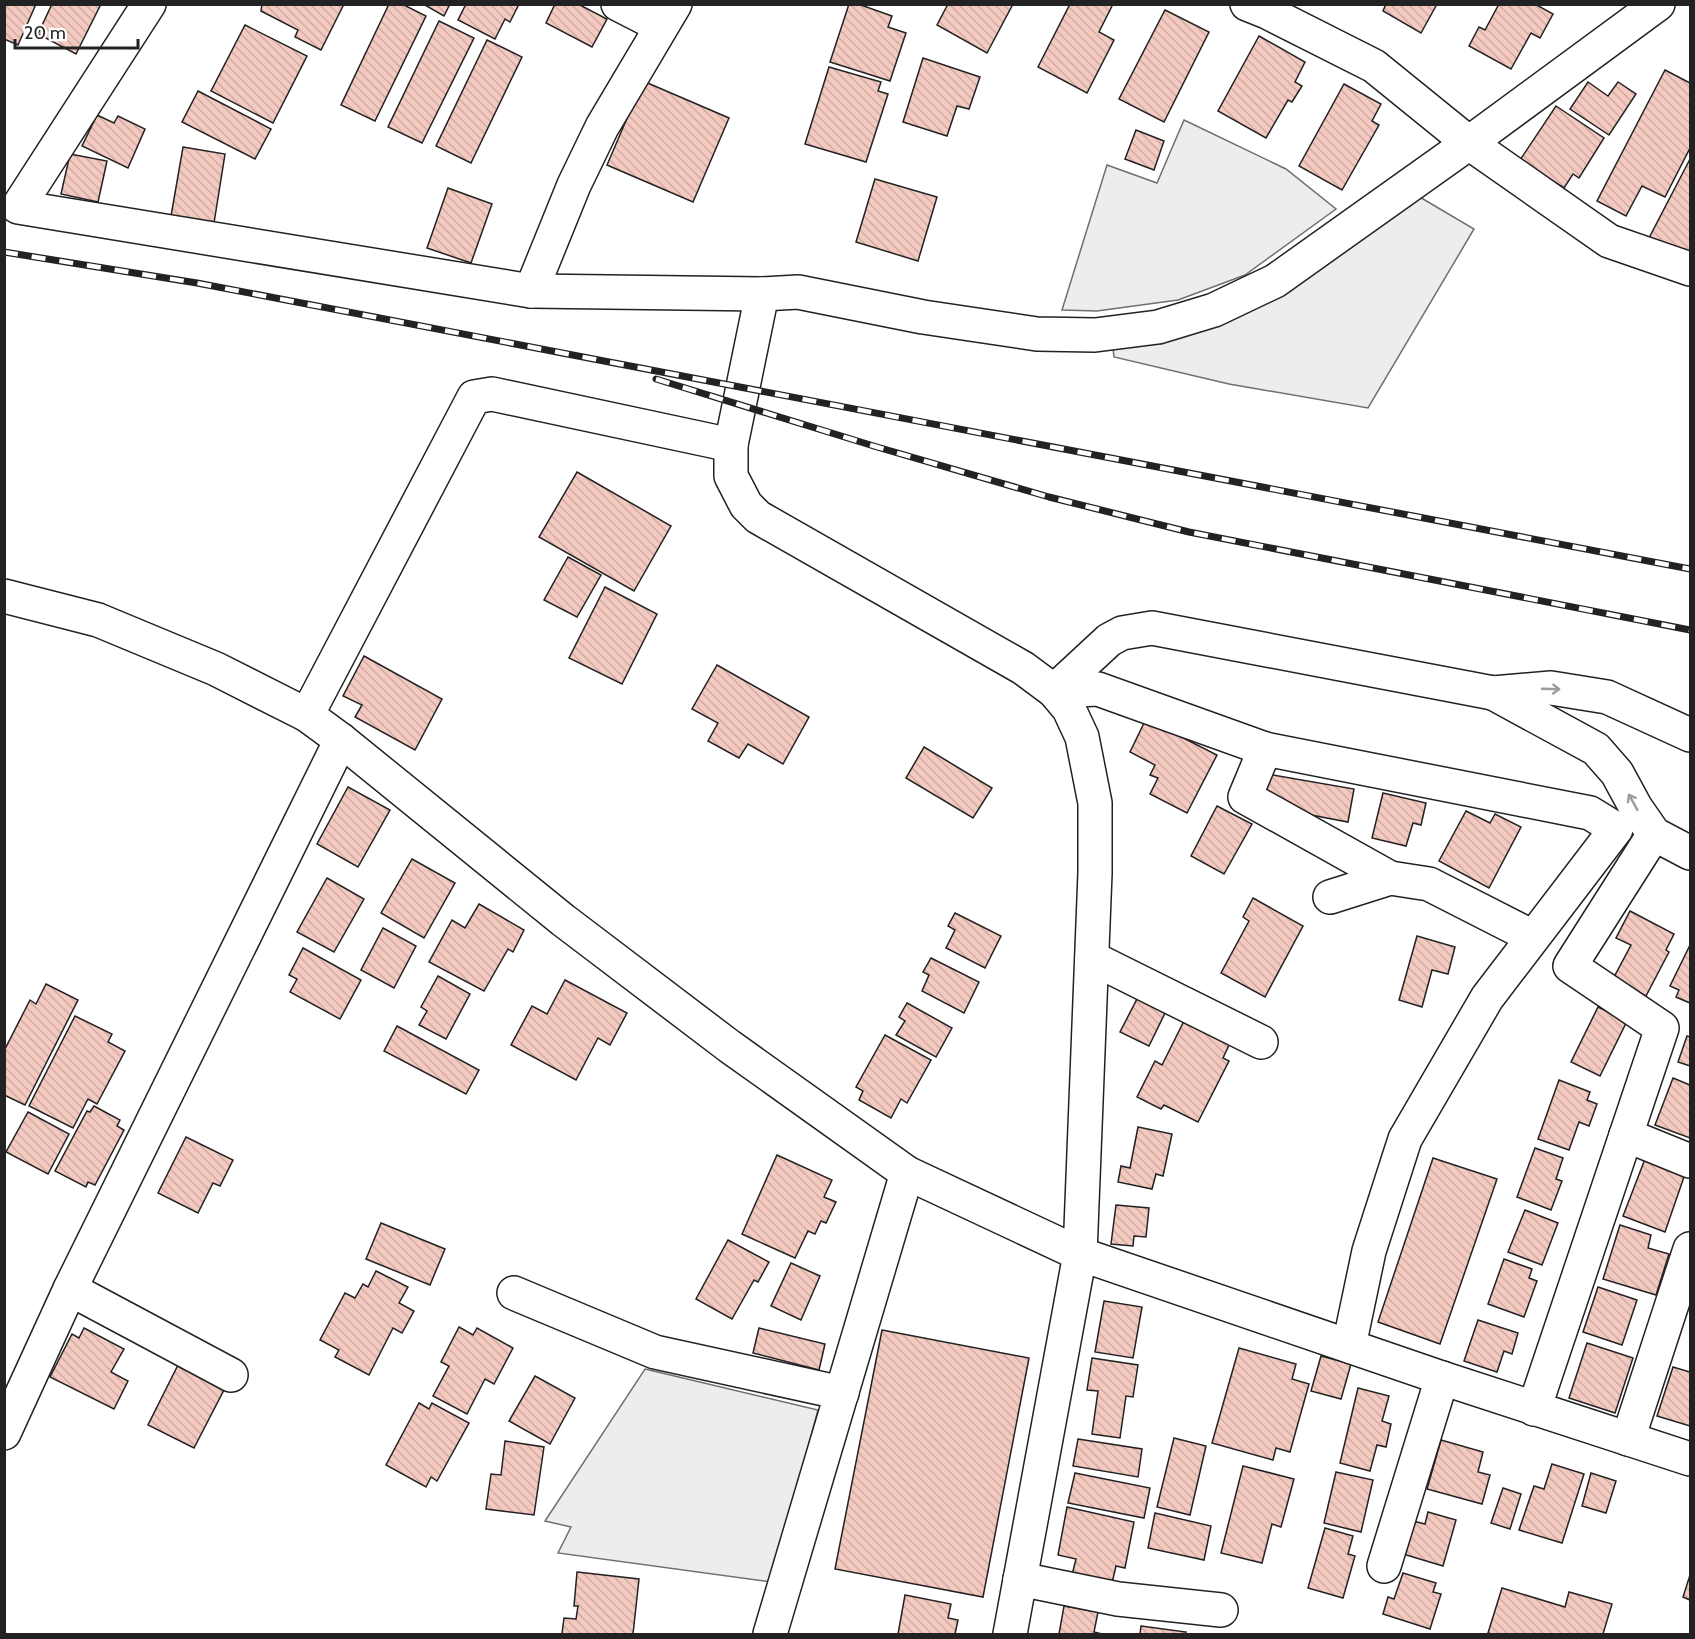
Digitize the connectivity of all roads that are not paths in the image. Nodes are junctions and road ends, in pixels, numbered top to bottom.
1 (618, 4) edge
2 (1247, 4) edge
3 (1658, 4) edge
4 (144, 6) edge
5 (668, 15) edge
6 (1470, 143) junction
7 (1690, 269) edge
8 (531, 291) junction
9 (762, 294) junction
10 (731, 445) junction
11 (4, 596) edge
12 (1054, 691) junction
13 (1493, 693) junction
14 (307, 715) junction
15 (1690, 735) edge
16 (341, 740) junction
17 (1265, 748) junction
18 (1654, 834) junction
19 (1690, 853) edge
20 (1390, 878) junction
21 (1330, 897) dead end
22 (1533, 937) junction
23 (1092, 958) junction
24 (1261, 1042) dead end
25 (1626, 1135) junction
26 (1690, 1161) edge
27 (906, 1173) junction
28 (1690, 1249) edge
29 (1080, 1254) junction
30 (70, 1289) junction
31 (514, 1293) dead end
32 (1349, 1346) junction
33 (231, 1375) dead end
34 (1442, 1378) junction
35 (842, 1393) junction
36 (1534, 1409) junction
37 (4, 1433) edge
38 (1628, 1439) junction
39 (1690, 1459) edge
40 (1384, 1566) dead end
41 (1020, 1579) junction
42 (1221, 1610) dead end
43 (770, 1635) edge
44 (1010, 1635) edge

1 - 5 street
2 - 6 street
3 - 6 street
4 - 8 street
5 - 8 street
6 - 7 street
6 - 9 street
8 - 9 street
9 - 10 street
10 - 12 street
10 - 14 street
11 - 14 street
12 - 13 street
12 - 17 street
12 - 23 street
13 -> 15 street
18 -> 13 street
14 - 16 street
16 - 27 street
16 - 30 street
17 - 20 street
17 - 22 street
18 - 19 street
18 - 25 street
20 - 21 street
20 - 22 street
22 - 32 street
23 - 24 street
23 - 29 street
25 - 26 street
25 - 36 street
27 - 29 street
27 - 35 street
28 - 38 street
29 - 32 street
29 - 41 street
30 - 33 street
30 - 37 street
31 - 35 street
32 - 34 street
34 - 36 street
34 - 40 street
35 - 43 street
36 - 38 street
38 - 39 street
41 - 42 street
41 - 44 street

